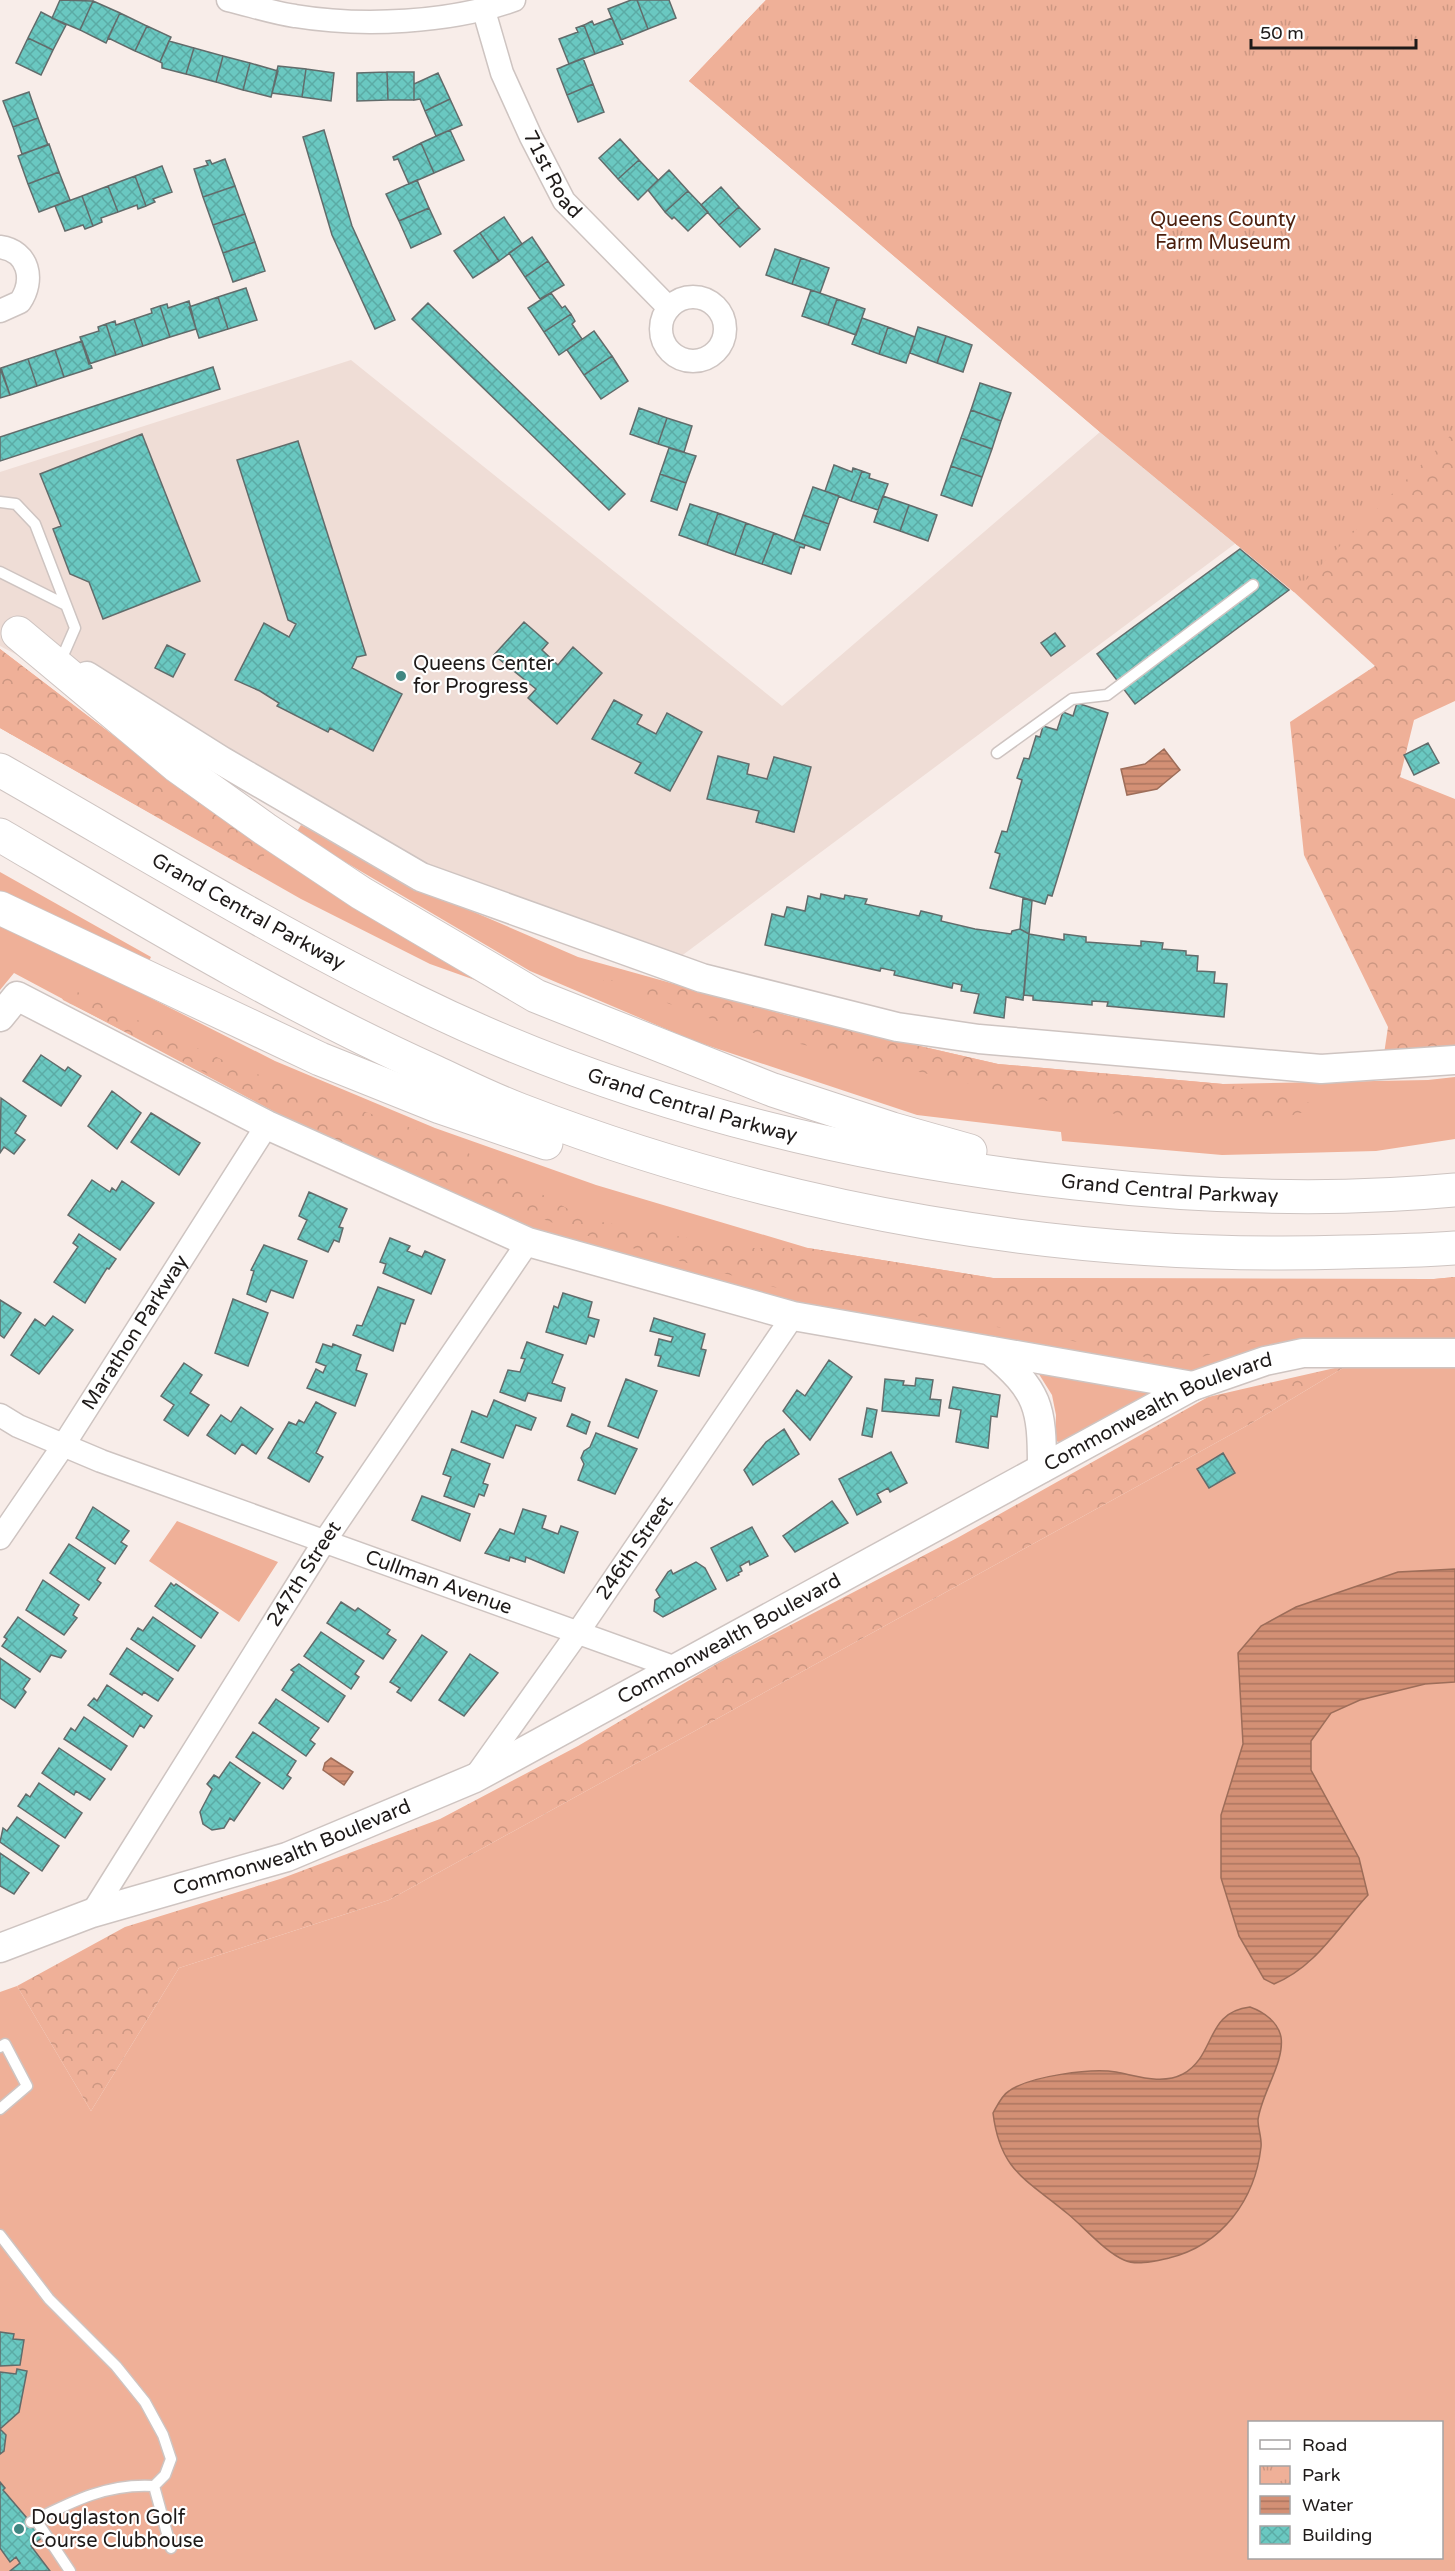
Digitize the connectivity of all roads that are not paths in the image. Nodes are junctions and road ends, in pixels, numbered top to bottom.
1 (228, 0) edge
2 (514, 0) edge
3 (484, 11) junction
4 (0, 247) edge
5 (669, 308) dead end
6 (0, 311) edge
7 (0, 502) edge
8 (0, 572) edge
9 (1253, 585) dead end
10 (66, 605) junction
11 (18, 633) joint
12 (61, 660) junction
13 (997, 753) dead end
14 (0, 770) edge
15 (0, 835) edge
16 (0, 908) edge
17 (9, 1006) edge
18 (1455, 1060) edge
19 (267, 1125) junction
20 (1455, 1190) edge
21 (1166, 1193) junction
22 (814, 1200) junction
23 (528, 1242) junction
24 (1455, 1248) edge
25 (793, 1316) junction
26 (990, 1350) junction
27 (1455, 1353) edge
28 (1193, 1386) junction
29 (0, 1415) edge
30 (63, 1446) junction
31 (1042, 1468) junction
32 (0, 1538) edge
33 (324, 1542) junction
34 (576, 1635) junction
35 (676, 1668) junction
36 (475, 1778) junction
37 (92, 1914) junction
38 (0, 1948) edge
39 (0, 2047) edge
40 (0, 2109) edge
41 (0, 2235) edge
42 (153, 2486) junction
43 (171, 2548) dead end
44 (70, 2571) edge

1 - 3 street
2 - 3 street
3 - 5 street, 71st Road
4 - 6 street
7 - 10 lane
8 - 10 lane
9 - 13 lane
10 - 12 lane
11 - 12 street
11 - 21 highway
12 - 18 street
14 - 21 highway, Grand Central Parkway
15 - 22 highway
16 - 22 highway
17 - 19 street
19 - 23 street
19 - 30 street, Marathon Parkway
20 - 21 highway, Grand Central Parkway
22 - 24 highway
23 - 25 street
23 - 33 street, 247th Street
25 - 26 street
25 - 34 street, 246th Street
26 - 28 street
26 - 31 street
27 - 28 street, Commonwealth Boulevard
28 - 31 street, Commonwealth Boulevard
29 - 30 street, Cullman Avenue
30 - 32 street, Marathon Parkway
30 - 33 street, Cullman Avenue
31 - 35 street, Commonwealth Boulevard
33 - 34 street, Cullman Avenue
33 - 37 street, 247th Street
34 - 35 street, Cullman Avenue
34 - 36 street, 246th Street
35 - 36 street, Commonwealth Boulevard
36 - 37 street, Commonwealth Boulevard
37 - 38 street, Commonwealth Boulevard
39 - 40 lane
41 - 42 lane
42 - 43 lane
42 - 44 lane

